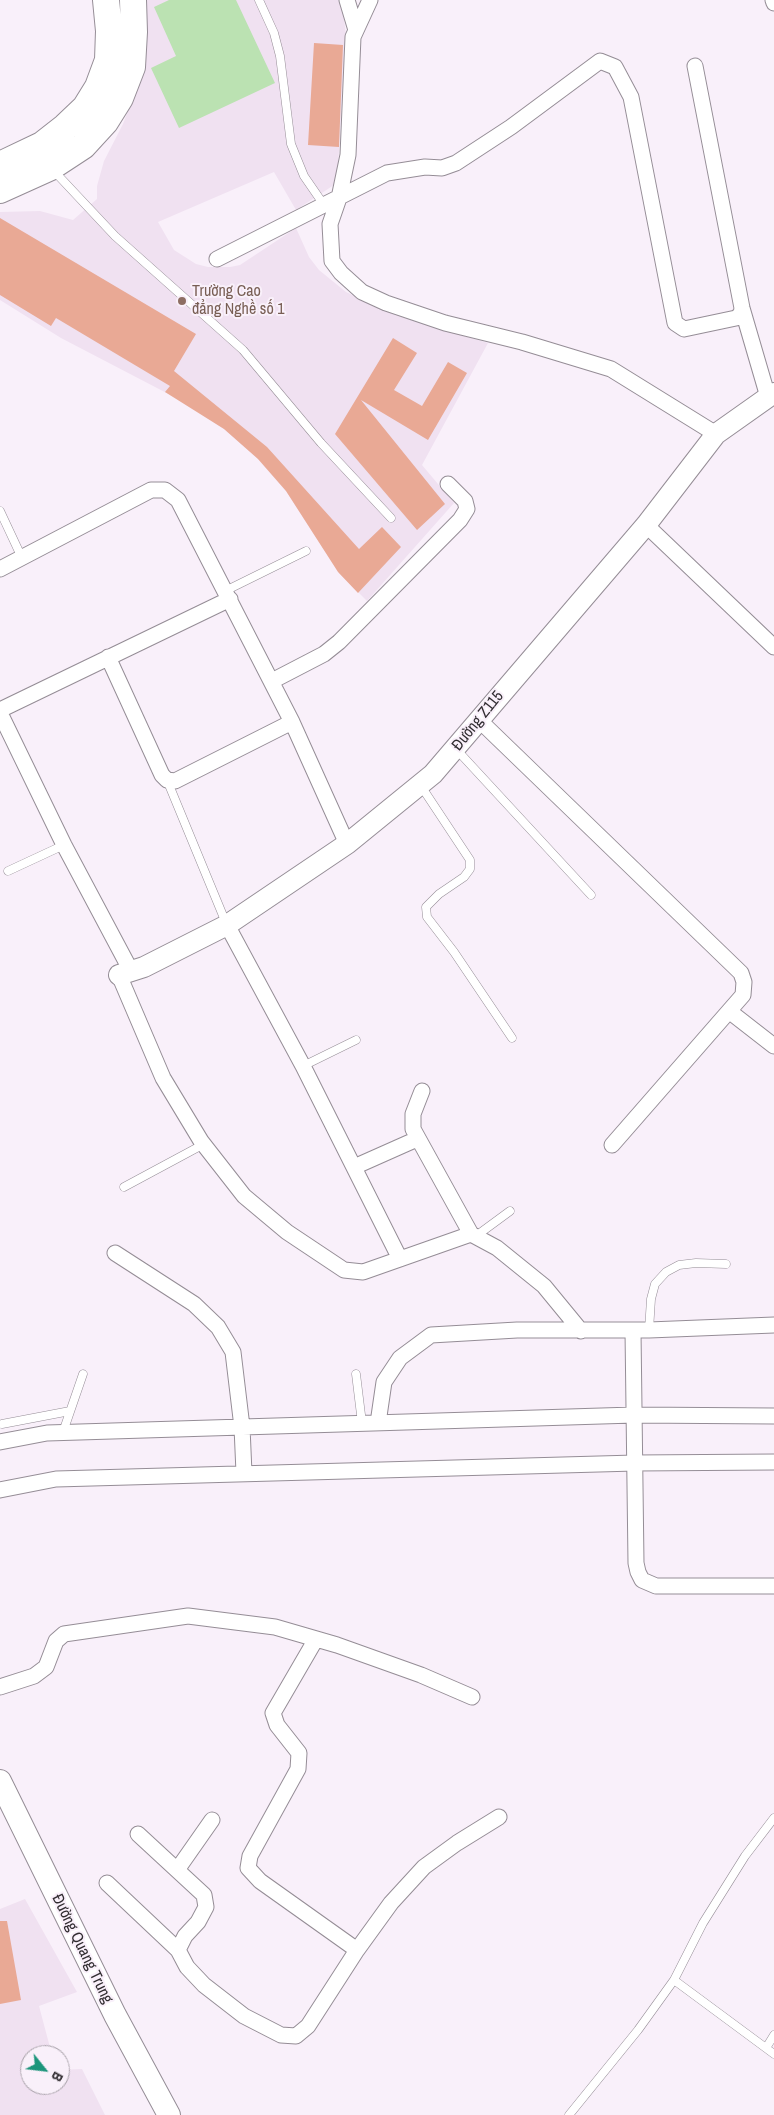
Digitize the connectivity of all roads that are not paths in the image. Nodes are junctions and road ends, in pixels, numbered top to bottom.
1 (106, 0) edge
2 (133, 0) edge
3 (259, 0) edge
4 (346, 0) edge
5 (370, 0) edge
6 (356, 30) junction
7 (695, 66) dead end
8 (0, 165) edge
9 (51, 168) junction
10 (0, 190) edge
11 (339, 198) junction
12 (324, 205) junction
13 (217, 259) dead end
14 (742, 308) junction
15 (771, 395) edge
16 (716, 434) junction
17 (448, 484) dead end
18 (0, 511) edge
19 (392, 518) dead end
20 (646, 525) junction
21 (306, 551) dead end
22 (22, 558) junction
23 (0, 569) edge
24 (228, 594) junction
25 (774, 647) edge
26 (108, 657) junction
27 (272, 681) junction
28 (0, 712) edge
29 (478, 719) junction
30 (292, 722) junction
31 (456, 749) junction
32 (167, 780) junction
33 (420, 785) junction
34 (347, 844) junction
35 (64, 845) junction
36 (8, 871) dead end
37 (591, 896) dead end
38 (226, 925) junction
39 (125, 973) junction
40 (730, 1011) junction
41 (512, 1038) dead end
42 (356, 1040) dead end
43 (774, 1046) edge
44 (303, 1066) junction
45 (422, 1091) dead end
46 (417, 1139) junction
47 (204, 1144) junction
48 (612, 1145) dead end
49 (354, 1167) junction
50 (124, 1187) dead end
51 (510, 1211) dead end
52 (473, 1235) junction
53 (115, 1253) dead end
54 (400, 1259) junction
55 (726, 1264) dead end
56 (774, 1324) edge
57 (649, 1330) junction
58 (581, 1331) junction
59 (633, 1331) junction
60 (83, 1374) dead end
61 (356, 1374) dead end
62 (70, 1411) junction
63 (634, 1415) junction
64 (774, 1416) edge
65 (362, 1423) junction
66 (378, 1423) junction
67 (2, 1424) dead end
68 (242, 1427) junction
69 (63, 1432) junction
70 (0, 1442) edge
71 (774, 1462) edge
72 (635, 1463) junction
73 (244, 1474) junction
74 (0, 1490) edge
75 (774, 1586) edge
76 (316, 1638) junction
77 (0, 1687) edge
78 (472, 1697) dead end
79 (0, 1781) edge
80 (499, 1817) dead end
81 (774, 1818) edge
82 (212, 1820) dead end
83 (138, 1834) dead end
84 (177, 1870) junction
85 (107, 1883) dead end
86 (178, 1950) junction
87 (357, 1950) junction
88 (674, 1980) junction
89 (774, 2035) edge
90 (766, 2048) junction
91 (774, 2054) edge
92 (169, 2115) edge
93 (569, 2115) edge

1 - 8 highway
2 - 9 highway
3 - 12 lane
4 - 6 street
5 - 6 street
6 - 11 street
7 - 14 street
9 - 10 highway
9 - 19 lane
11 - 12 street
11 - 14 street
11 - 16 street
12 - 13 street
14 - 15 street
15 - 16 street, Đường Z115
16 - 20 street, Đường Z115
17 - 27 street
18 - 22 lane
20 - 25 street
20 - 29 street, Đường Z115
21 - 24 lane
22 - 23 street
22 - 24 street
24 - 26 street
24 - 27 street
26 - 28 street
26 - 32 street
27 - 30 street
28 - 35 street
29 - 31 street, Đường Z115
29 - 40 street
30 - 32 street
30 - 34 street
31 - 33 street, Đường Z115
31 - 37 lane
32 - 38 lane
33 - 34 street, Đường Z115
33 - 41 lane
34 - 38 street, Đường Z115
35 - 36 lane
35 - 39 street
38 - 39 street, Đường Z115
38 - 44 street
39 - 47 street
40 - 43 street
40 - 48 street
42 - 44 lane
44 - 49 street
45 - 46 street
46 - 49 street
46 - 52 street
47 - 50 lane
47 - 54 street
49 - 54 street
51 - 52 lane
52 - 54 street
52 - 58 street
53 - 68 street
55 - 57 lane
56 - 57 street
57 - 59 street
58 - 59 street
58 - 66 street
59 - 63 street
60 - 62 lane
61 - 65 lane
62 - 67 lane
62 - 69 lane
63 - 64 street
63 - 66 street
63 - 72 street
65 - 66 street
65 - 68 street
68 - 69 street
68 - 73 street
69 - 70 street
71 - 72 street
72 - 73 street
72 - 75 street
73 - 74 street
76 - 77 street
76 - 78 street
76 - 87 street
79 - 92 main road, Đường Quang Trung
80 - 87 street
81 - 88 lane
82 - 84 street
83 - 84 street
84 - 86 street
85 - 86 street
86 - 87 street
88 - 90 lane
88 - 93 lane
89 - 90 lane
90 - 91 lane

